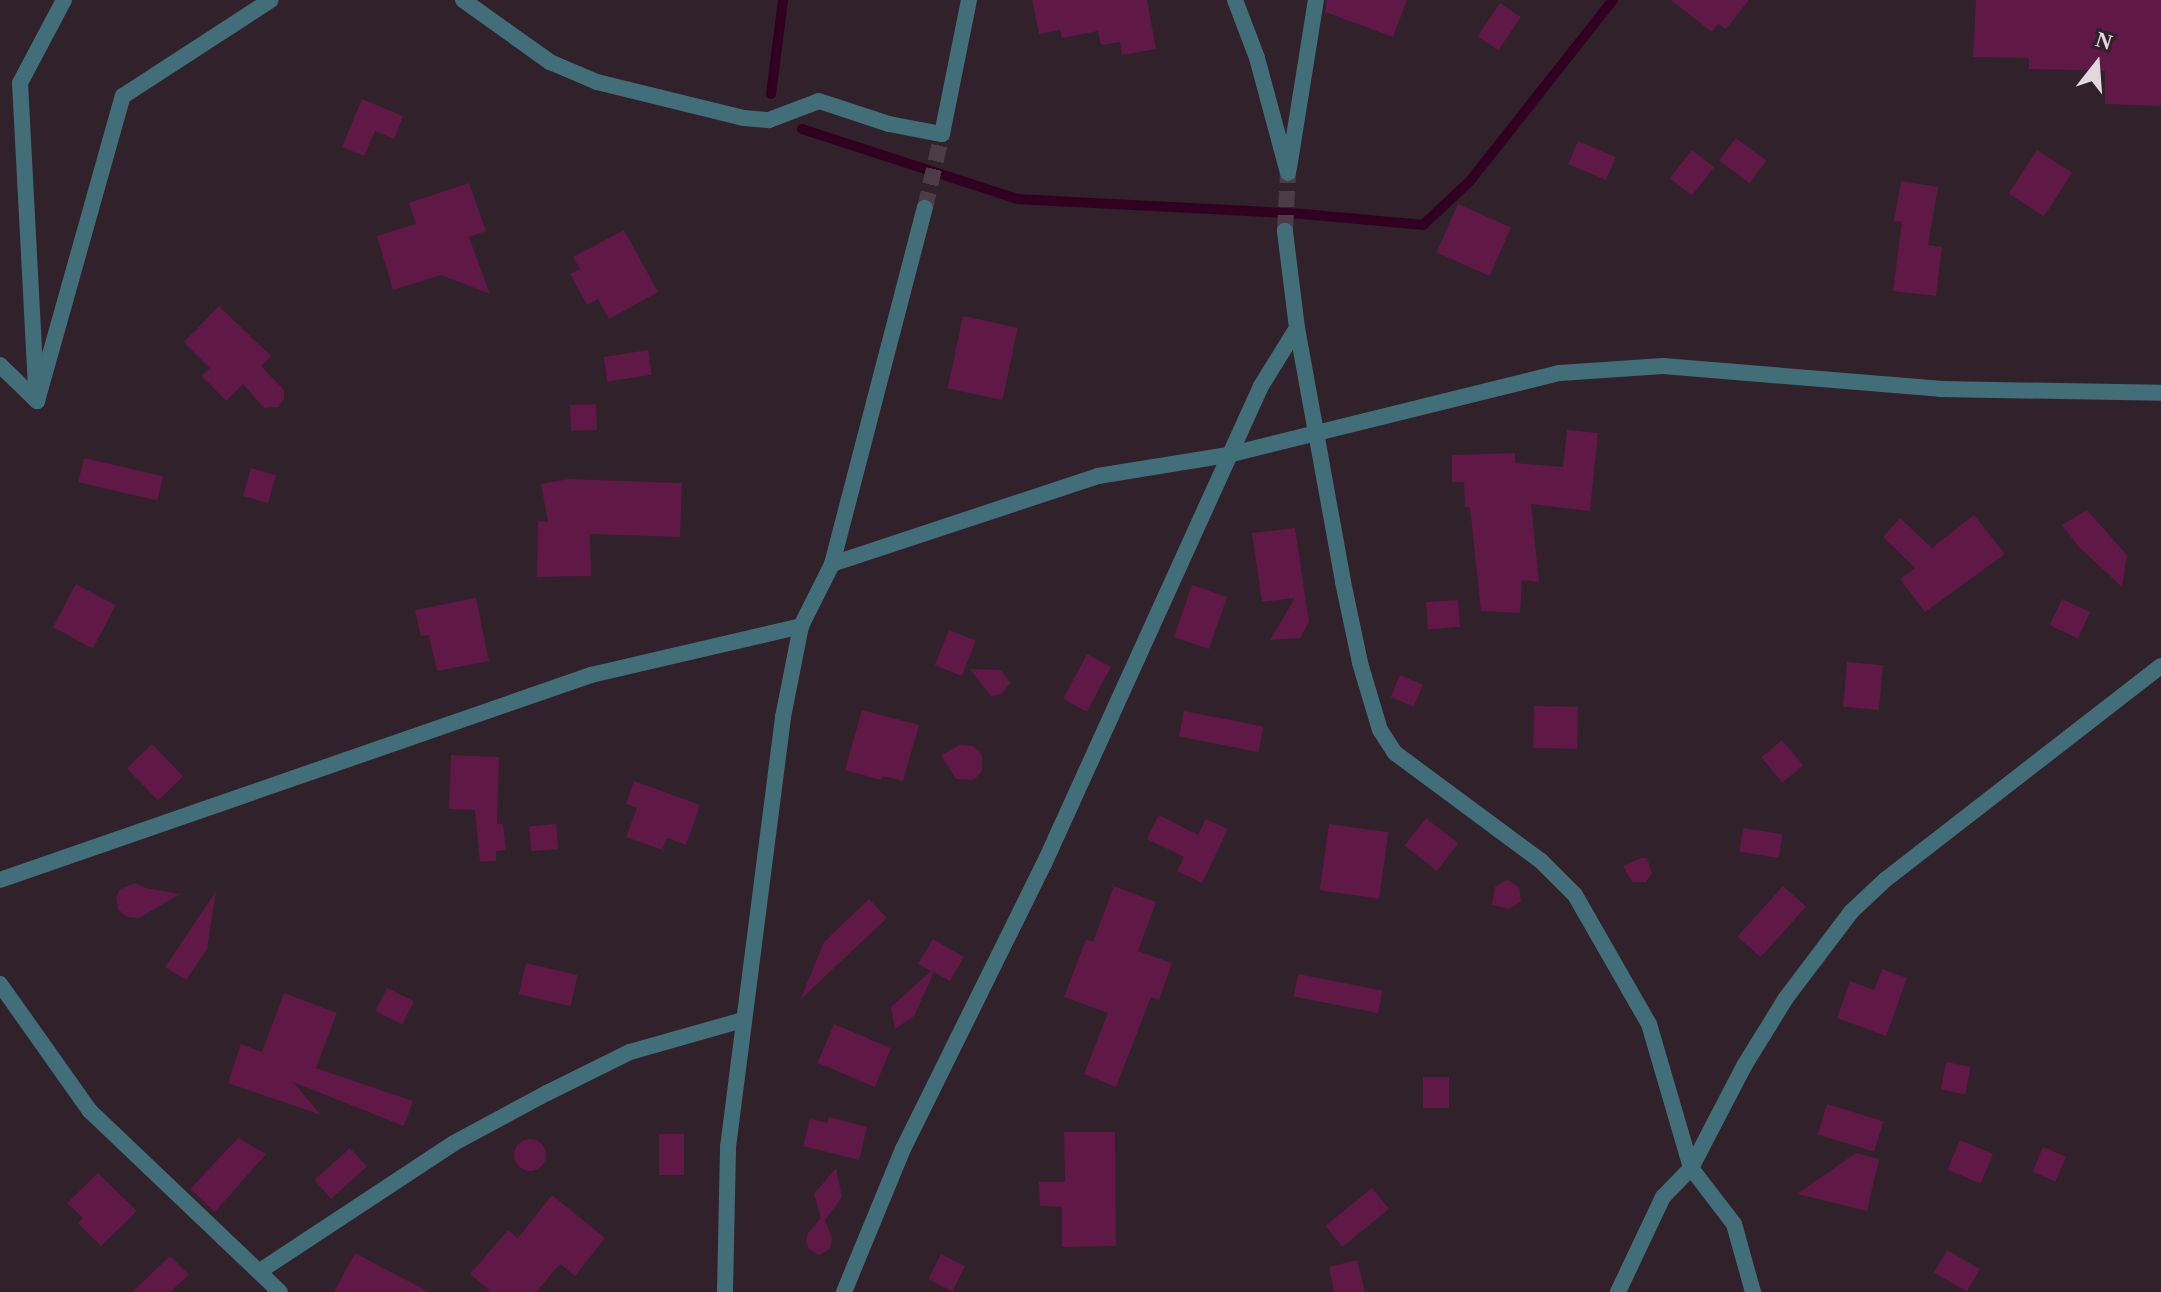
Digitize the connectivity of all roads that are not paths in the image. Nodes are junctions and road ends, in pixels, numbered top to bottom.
1 (64, 0) edge
2 (271, 0) edge
3 (463, 0) edge
4 (969, 0) edge
5 (1235, 0) edge
6 (1316, 0) edge
7 (925, 208) tunnel mouth
8 (1285, 231) tunnel mouth
9 (1297, 328) junction
10 (0, 365) edge
11 (2161, 393) edge
12 (37, 401) junction
13 (1315, 435) junction
14 (1228, 455) junction
15 (832, 564) junction
16 (801, 626) junction
17 (2161, 666) edge
18 (0, 880) edge
19 (0, 984) edge
20 (743, 1020) junction
21 (1691, 1168) junction
22 (260, 1271) junction
23 (280, 1292) edge
24 (725, 1292) edge
25 (844, 1292) edge
26 (1618, 1292) edge
27 (1753, 1292) edge

1 - 12 street
2 - 12 street
3 - 4 street
5 - 6 street
7 - 15 street
8 - 9 street
9 - 13 street
9 - 14 street
10 - 12 street
11 - 13 street
13 - 14 street
13 - 21 street
14 - 15 street
14 - 25 street
15 - 16 street
16 - 18 street
16 - 20 street
17 - 21 street
19 - 22 street
20 - 22 street
20 - 24 street
21 - 26 street
21 - 27 street
22 - 23 street

